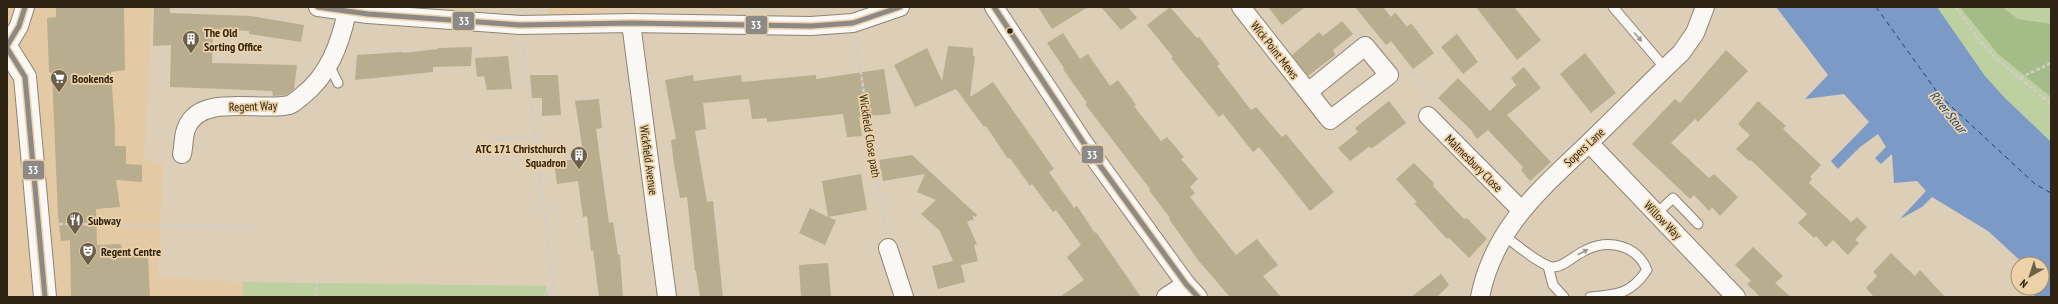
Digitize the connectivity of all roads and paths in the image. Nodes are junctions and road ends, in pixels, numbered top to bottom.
1 (25, 7) edge
2 (318, 7) edge
3 (900, 7) edge
4 (994, 7) edge
5 (1241, 7) edge
6 (1613, 7) edge
7 (1705, 7) edge
8 (1956, 7) edge
9 (368, 11) edge
10 (347, 12) junction
11 (631, 23) junction
12 (853, 23) junction
13 (520, 25) junction
14 (7, 47) edge
15 (2051, 63) edge
16 (329, 65) junction
17 (1665, 68) junction
18 (1388, 75) junction
19 (2020, 78) junction
20 (338, 83) dead end
21 (1308, 92) junction
22 (2051, 104) edge
23 (1428, 116) joint
24 (536, 136) junction
25 (494, 140) dead end
26 (1589, 143) junction
27 (182, 154) dead end
28 (1521, 210) junction
29 (1656, 214) junction
30 (39, 224) junction
31 (1698, 224) dead end
32 (257, 229) dead end
33 (1504, 236) junction
34 (888, 248) joint
35 (1548, 266) junction
36 (317, 283) dead end
37 (1186, 284) junction
38 (553, 285) junction
39 (45, 297) edge
40 (316, 297) edge
41 (543, 297) edge
42 (555, 297) edge
43 (667, 297) edge
44 (904, 297) edge
45 (1166, 297) edge
46 (1198, 297) edge
47 (1480, 297) edge
48 (1564, 297) edge
49 (1590, 297) edge
50 (1736, 297) edge

1 - 14 street
2 - 10 street
3 - 12 street
4 - 37 street
5 - 21 street, Wick Point Mews
6 -> 17 lane
7 - 17 street, Sopers Lane
8 - 19 path
9 - 10 street
9 - 13 street
10 - 16 street, Regent Way
11 - 12 street
11 - 13 street
11 - 43 street, Wickfield Avenue
12 - 34 path, Wickfield Close path
13 - 24 path
14 - 30 street
15 - 19 path
16 - 20 lane
16 - 27 street, Regent Way
17 - 26 street, Sopers Lane
18 - 21 street, Wick Point Mews
18 - 21 street
18 - 23 path
19 - 22 path
23 - 28 street, Malmesbury Close
24 - 25 path
24 - 38 path
26 - 28 street, Sopers Lane
26 - 29 street, Willow Way
28 - 33 street, Sopers Lane
29 - 31 lane
29 - 50 street, Willow Way
30 - 32 path
30 - 39 street
33 - 35 lane
33 - 47 street, Sopers Lane
34 - 44 street
35 - 48 lane
35 -> 49 lane
36 - 40 path
37 - 45 street
37 - 46 street
38 - 41 path
38 - 42 path

